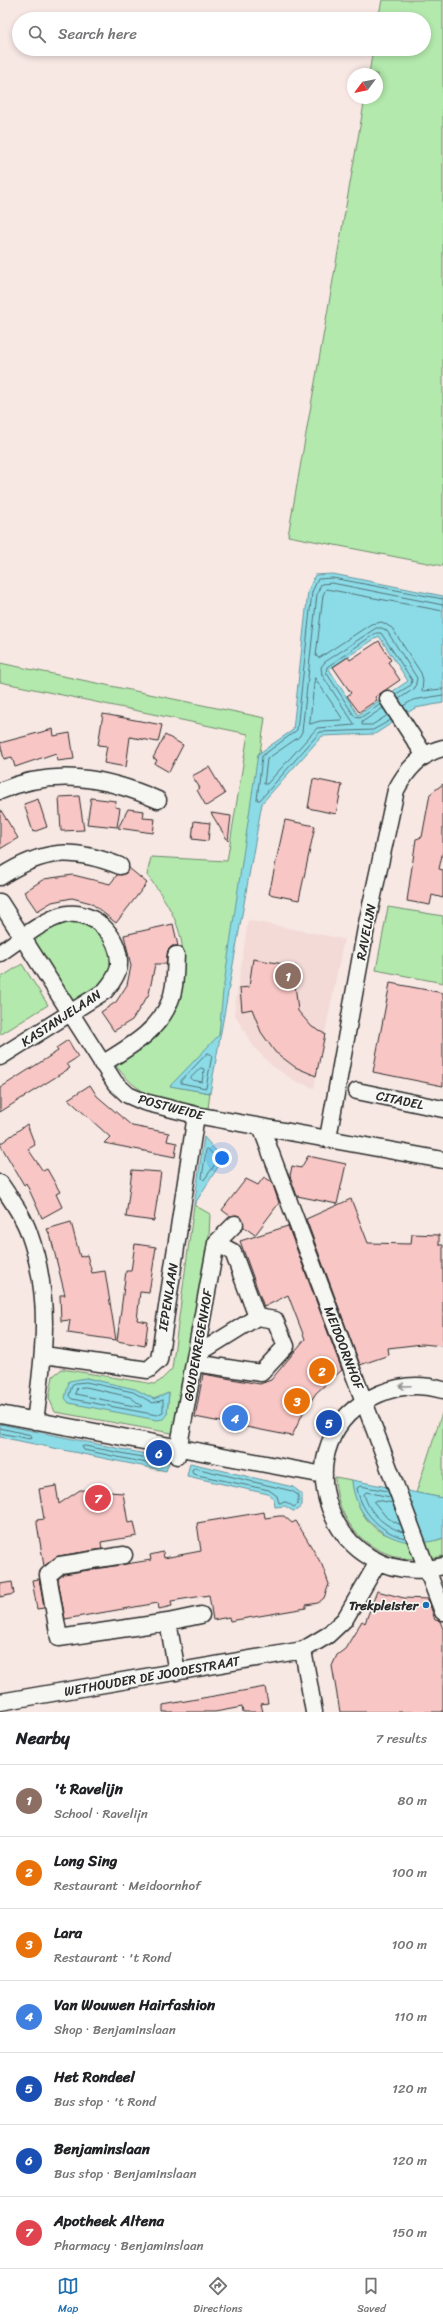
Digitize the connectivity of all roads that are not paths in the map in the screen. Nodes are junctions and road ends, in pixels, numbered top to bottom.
1 (388, 699) dead end
2 (443, 748) edge
3 (425, 756) junction
4 (0, 791) edge
5 (158, 800) dead end
6 (120, 866) dead end
7 (0, 877) edge
8 (0, 902) edge
9 (23, 938) junction
10 (0, 953) edge
11 (176, 955) dead end
12 (70, 1013) junction
13 (0, 1057) edge
14 (102, 1064) junction
15 (356, 1091) dead end
16 (443, 1109) edge
17 (196, 1116) junction
18 (261, 1127) junction
19 (328, 1138) junction
20 (443, 1160) edge
21 (0, 1183) edge
22 (235, 1224) dead end
23 (216, 1243) junction
24 (257, 1317) junction
25 (44, 1355) junction
26 (195, 1359) junction
27 (443, 1390) edge
28 (364, 1401) junction
29 (0, 1414) edge
30 (35, 1421) junction
31 (178, 1451) junction
32 (324, 1475) junction
33 (124, 1555) dead end
34 (378, 1562) junction
35 (443, 1566) edge
36 (427, 1570) junction
37 (443, 1612) edge
38 (201, 1615) dead end
39 (168, 1622) junction
40 (303, 1650) junction
41 (177, 1672) junction
42 (0, 1702) edge
43 (314, 1712) edge

1 - 3 street
2 - 3 street, RAVELIJN
3 - 19 street, RAVELIJN
4 - 5 street
6 - 7 street
8 - 9 street, POSTWEIDE
9 - 10 street, KASTANJELAAN
9 - 12 street, POSTWEIDE
9 - 12 street, KASTANJELAAN
11 - 14 street
12 - 13 street, KASTANJELAAN
12 - 14 street, POSTWEIDE
14 - 17 street, POSTWEIDE
15 - 16 street, CITADEL
17 - 18 street, POSTWEIDE
17 - 25 street, IEPENLAAN
18 - 19 street, POSTWEIDE
18 - 28 street, MEIDOORNHOF
19 - 20 street, POSTWEIDE
21 - 25 street
22 - 23 street
23 - 24 street
23 - 26 street, GOUDENREGENHOF
24 - 26 street
24 - 26 street
25 - 30 street
26 - 31 street, GOUDENREGENHOF
27 -> 28 street
28 - 32 street
28 - 36 street, MEIDOORNHOF
29 - 30 street
30 - 31 street
31 - 32 street
32 - 34 street
33 - 39 street
34 - 36 street
34 - 40 street
35 - 36 street
36 - 37 street, MEIDOORNHOF
38 - 39 street
39 - 41 street
40 - 41 street, WETHOUDER DE JOODESTRAAT
40 - 43 street
41 - 42 street, WETHOUDER DE JOODESTRAAT

